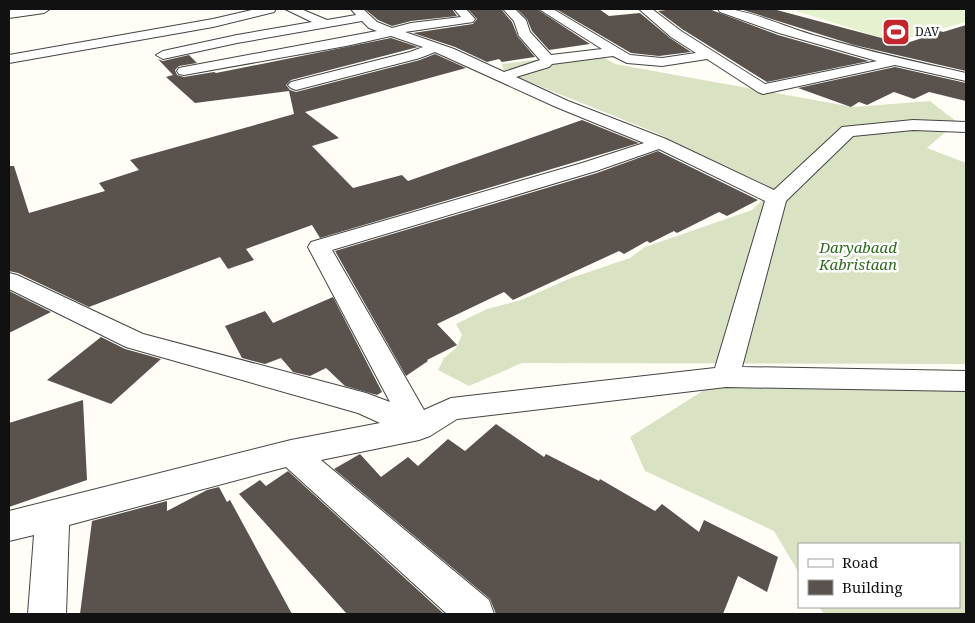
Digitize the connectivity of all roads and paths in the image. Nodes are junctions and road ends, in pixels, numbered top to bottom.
1 (44, 9) edge
2 (270, 9) edge
3 (291, 9) edge
4 (460, 9) edge
5 (509, 9) edge
6 (544, 9) edge
7 (645, 9) edge
8 (724, 9) edge
9 (251, 11) edge
10 (360, 13) edge
11 (9, 14) edge
12 (325, 23) junction
13 (390, 32) junction
14 (359, 38) junction
15 (435, 47) junction
16 (614, 52) junction
17 (164, 55) dead end
18 (709, 55) junction
19 (9, 59) edge
20 (548, 60) junction
21 (895, 61) junction
22 (184, 72) dead end
23 (502, 76) junction
24 (966, 77) edge
25 (296, 86) dead end
26 (966, 127) edge
27 (660, 143) junction
28 (776, 199) junction
29 (9, 280) edge
30 (726, 377) junction
31 (966, 381) edge
32 (418, 428) junction
33 (291, 454) junction
34 (53, 514) junction
35 (9, 526) edge
36 (48, 614) edge
37 (475, 614) edge

1 - 11 street
2 - 9 street
3 - 12 street
4 - 13 street
5 - 20 street
6 - 16 street
7 - 18 street
8 - 21 street
9 - 19 street
10 - 12 street
10 - 13 street
12 - 14 street
12 - 17 street
13 - 14 street
13 - 15 street
14 - 22 street
15 - 23 street
15 - 25 street
16 - 18 street
16 - 20 street
18 - 21 street
20 - 23 street
21 - 24 street
23 - 27 street
26 - 28 street
27 - 28 street
27 - 32 street
28 - 30 street
29 - 32 street
30 - 31 street
30 - 32 street
32 - 33 street
33 - 34 street
33 - 37 street
34 - 35 street
34 - 36 street

